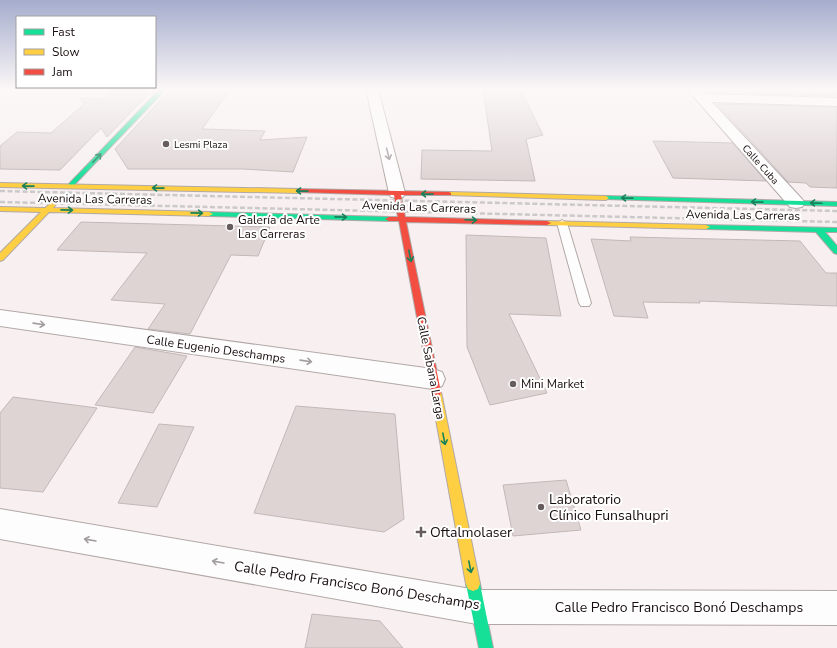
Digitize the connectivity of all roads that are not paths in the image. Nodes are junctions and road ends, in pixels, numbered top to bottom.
1 (134, 119) edge
2 (379, 119) edge
3 (721, 119) edge
4 (0, 185) edge
5 (70, 186) junction
6 (397, 193) junction
7 (796, 203) junction
8 (837, 204) edge
9 (0, 209) edge
10 (47, 210) junction
11 (402, 218) junction
12 (562, 223) junction
13 (818, 229) junction
14 (837, 230) edge
15 (837, 251) edge
16 (0, 258) edge
17 (585, 303) dead end
18 (0, 318) edge
19 (433, 379) junction
20 (0, 524) edge
21 (478, 607) junction
22 (837, 608) edge
23 (486, 648) edge

5 -> 1 main road
2 -> 6 street, Calle Sabana Larga
3 - 7 street, Calle Cuba
5 -> 4 main road, Avenida Las Carreras
6 -> 5 main road, Avenida Las Carreras
5 - 10 main road
7 -> 6 main road, Avenida Las Carreras
6 - 11 main road, Calle Sabana Larga
8 -> 7 main road, Avenida Las Carreras
9 - 10 main road, Avenida Las Carreras
10 -> 11 main road, Avenida Las Carreras
10 - 16 main road
11 -> 12 main road, Avenida Las Carreras
11 -> 19 main road, Calle Sabana Larga
12 - 13 main road, Avenida Las Carreras
12 - 17 lane
13 - 14 main road, Avenida Las Carreras
13 - 15 main road
18 -> 19 street, Calle Eugenio Deschamps
19 -> 21 main road, Calle Sabana Larga
21 -> 20 street, Calle Pedro Francisco Bonó Deschamps
21 - 22 street, Calle Pedro Francisco Bonó Deschamps
21 - 23 main road, Calle Sabana Larga

